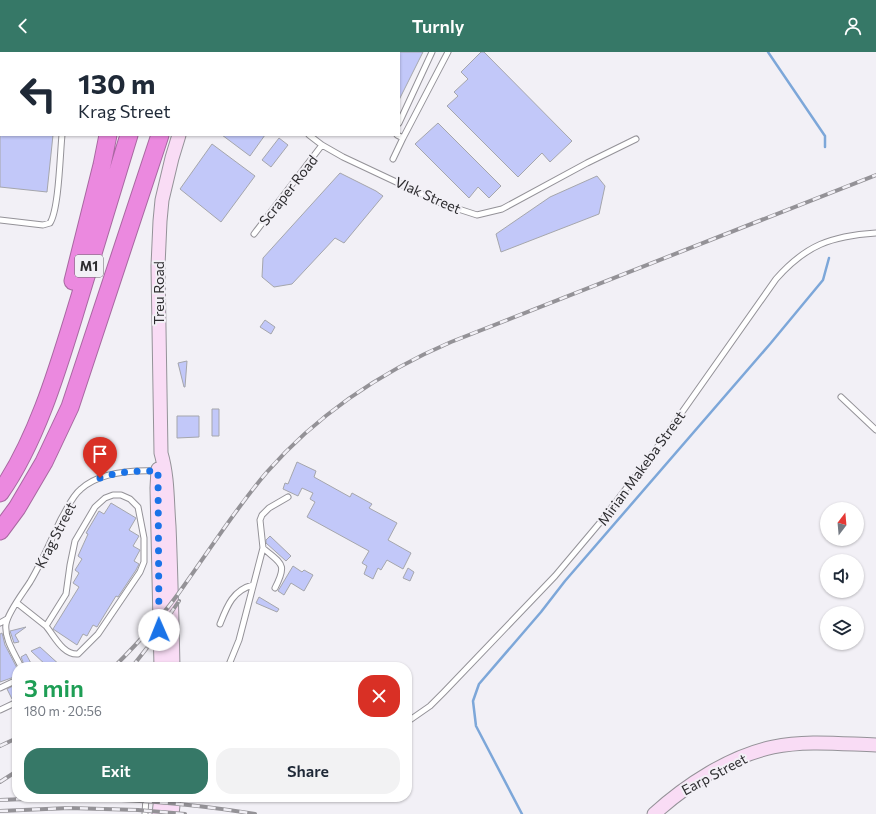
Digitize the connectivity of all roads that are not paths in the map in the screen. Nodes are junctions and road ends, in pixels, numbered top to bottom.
1 (432, 52) edge
2 (448, 52) edge
3 (400, 121) edge
4 (62, 136) edge
5 (108, 136) edge
6 (129, 136) edge
7 (150, 136) edge
8 (160, 136) edge
9 (179, 136) edge
10 (310, 136) edge
11 (399, 136) edge
12 (403, 138) junction
13 (636, 139) dead end
14 (322, 145) junction
15 (393, 159) dead end
16 (140, 195) junction
17 (0, 220) edge
18 (876, 233) edge
19 (254, 234) dead end
20 (48, 396) junction
21 (841, 397) dead end
22 (876, 430) edge
23 (162, 471) junction
24 (0, 494) edge
25 (288, 497) dead end
26 (0, 531) edge
27 (263, 548) junction
28 (253, 585) junction
29 (275, 588) dead end
30 (17, 603) junction
31 (7, 619) junction
32 (0, 623) edge
33 (220, 624) dead end
34 (46, 626) junction
35 (19, 662) edge
36 (161, 662) edge
37 (173, 662) edge
38 (230, 662) edge
39 (12, 682) edge
40 (0, 688) edge
41 (12, 704) edge
42 (0, 710) edge
43 (412, 719) edge
44 (876, 745) edge
45 (146, 802) edge
46 (160, 802) edge
47 (173, 802) edge
48 (145, 814) edge
49 (159, 814) edge
50 (172, 814) edge
51 (654, 814) edge

1 - 3 lane
2 - 12 lane
4 - 17 lane
5 - 20 highway
6 - 20 highway, M1
7 - 16 highway
8 - 16 highway, M1
9 - 23 street, Treu Road
10 - 14 lane, Vlak Street
11 - 12 lane
12 - 15 lane
13 - 14 lane, Vlak Street
14 - 19 lane, Scraper Road
16 - 26 highway, M1
18 - 43 lane, Mirian Makeba Street
20 - 24 highway, M1
21 - 22 lane
23 - 30 lane, Krag Street
23 - 36 street, Treu Road
23 - 37 street, Treu Road
25 - 27 lane
27 - 28 lane
27 - 29 lane
28 - 33 lane
28 - 38 lane
30 - 31 lane, Krag Street
30 - 34 lane
31 - 32 lane
31 - 35 lane
34 - 34 lane
39 - 40 lane
41 - 42 lane
44 - 51 street, Earp Street
45 - 48 lane
46 - 49 street
47 - 50 street

